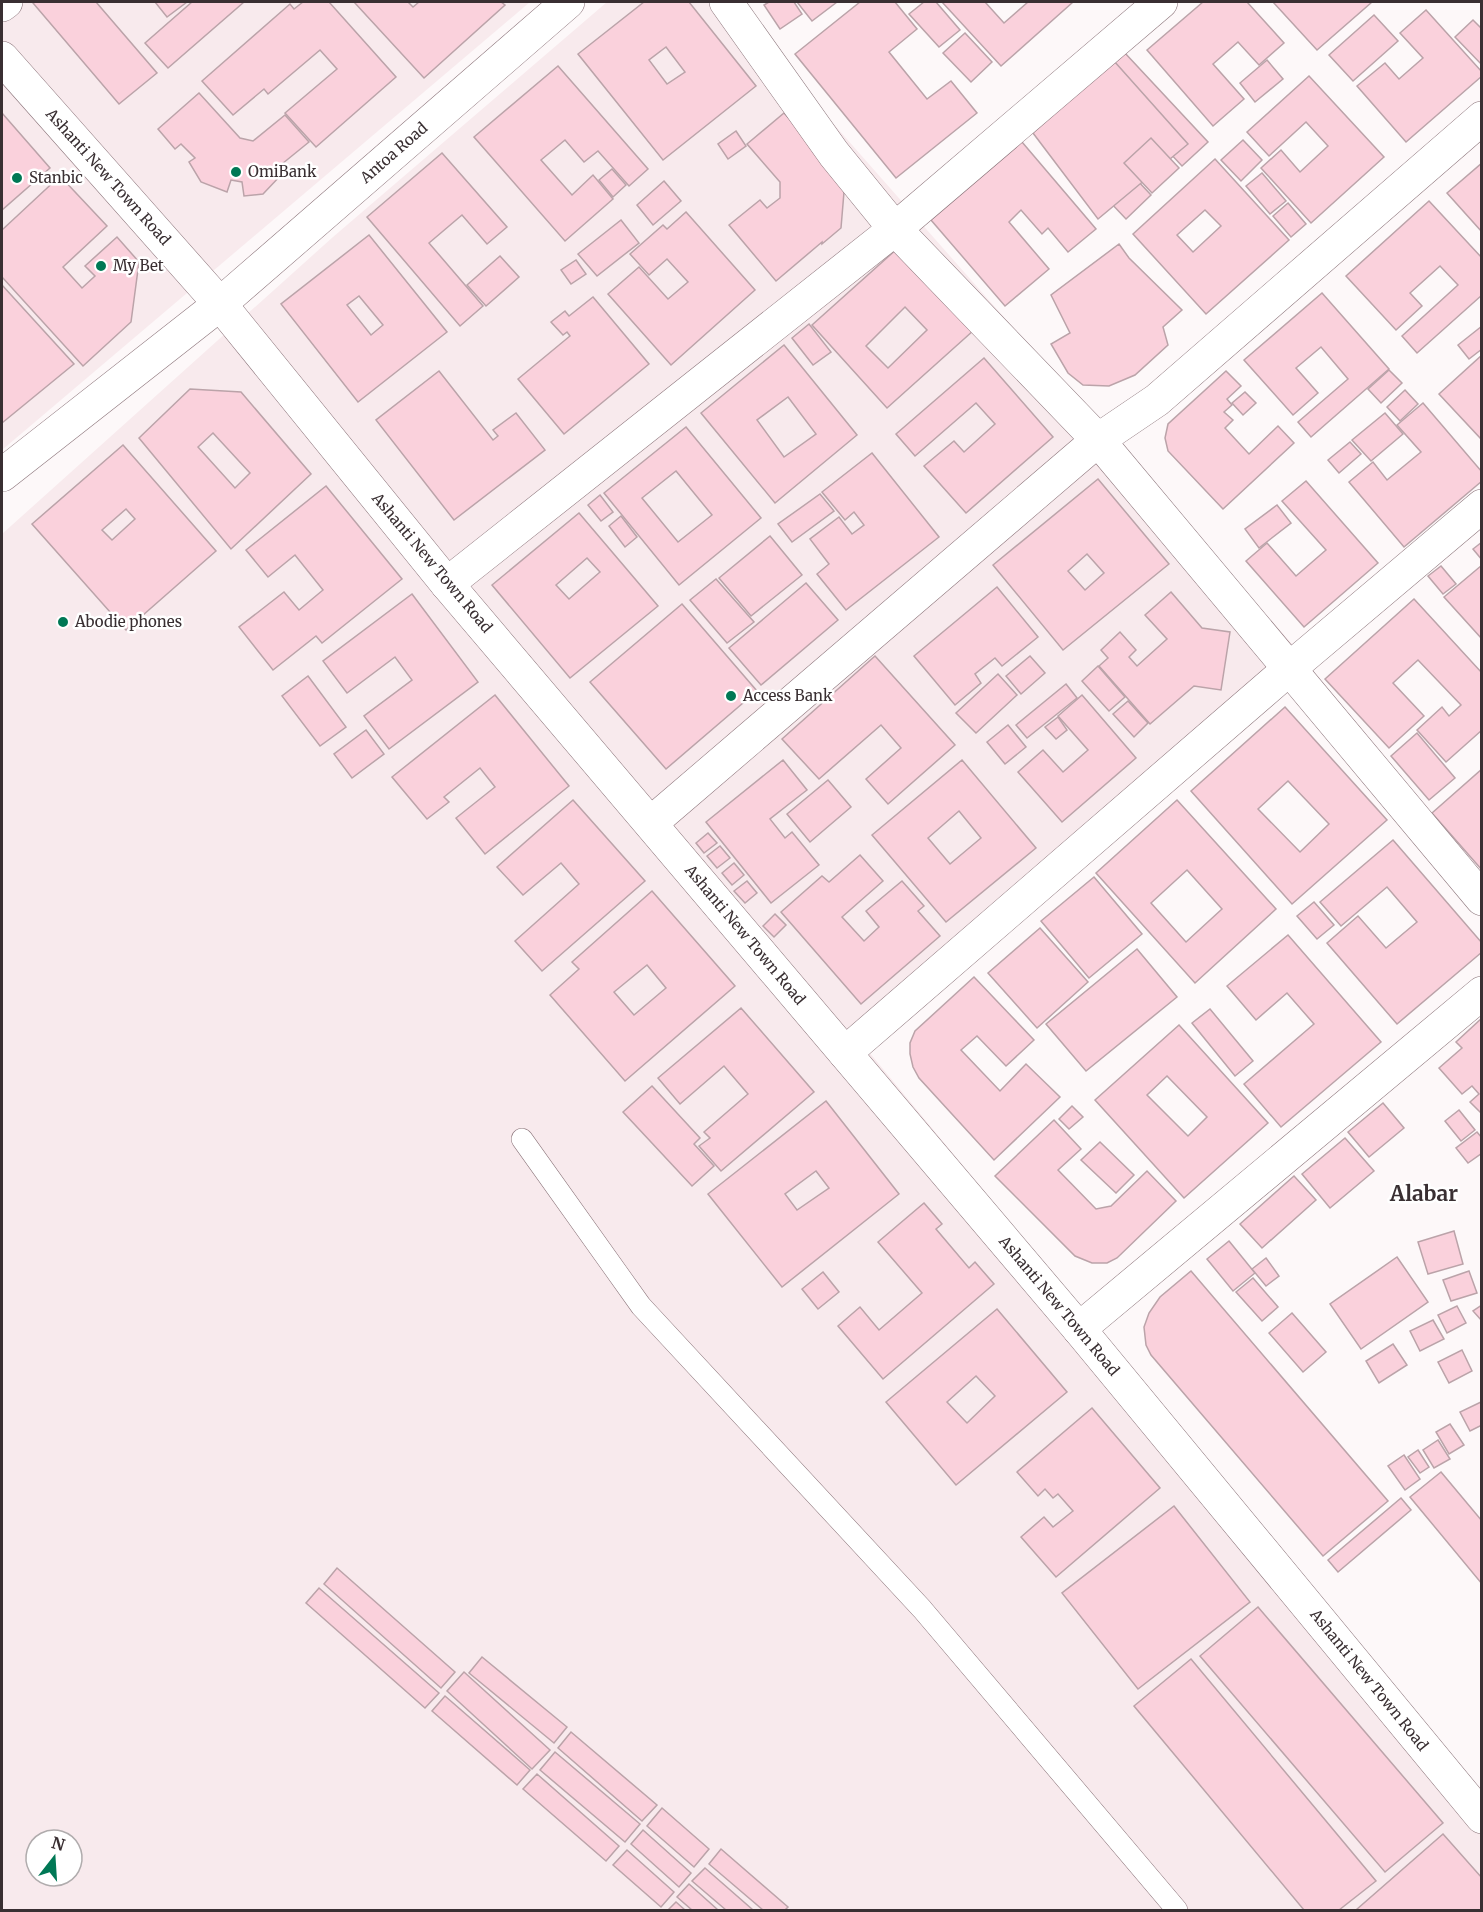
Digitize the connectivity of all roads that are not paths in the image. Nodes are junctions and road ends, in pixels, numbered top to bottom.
1 (6, 2) edge
2 (568, 2) edge
3 (726, 2) edge
4 (1161, 2) edge
5 (2, 5) edge
6 (2, 58) edge
7 (1482, 118) edge
8 (895, 229) junction
9 (220, 304) junction
10 (1098, 440) junction
11 (2, 475) edge
12 (1482, 506) edge
13 (447, 584) junction
14 (1288, 669) junction
15 (651, 823) junction
16 (1482, 899) edge
17 (1482, 993) edge
18 (845, 1053) junction
19 (522, 1139) dead end
20 (1079, 1329) junction
21 (1482, 1817) edge
22 (1177, 1911) edge

1 - 5 street
2 - 9 street, Antoa Road
3 - 8 street
4 - 8 street
6 - 9 street, Ashanti New Town Road
7 - 10 street
8 - 10 street
8 - 13 street
9 - 11 street, Antoa Road
9 - 13 street, Ashanti New Town Road
10 - 14 street
10 - 15 street
12 - 14 street
13 - 15 street, Ashanti New Town Road
14 - 16 street
14 - 18 street
15 - 18 street, Ashanti New Town Road
17 - 20 street
18 - 20 street, Ashanti New Town Road
19 - 22 lane
20 - 21 street, Ashanti New Town Road

